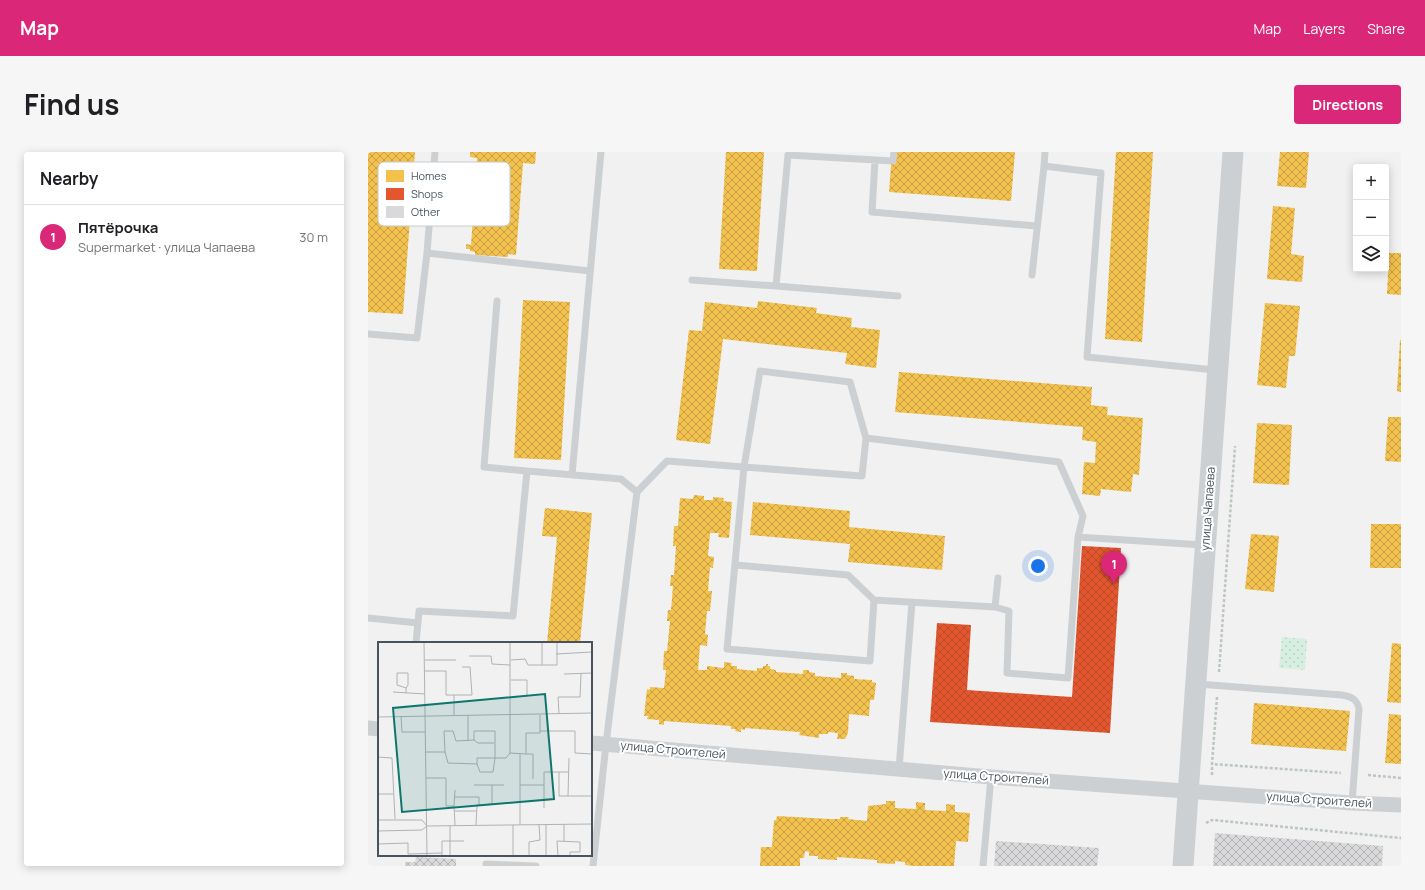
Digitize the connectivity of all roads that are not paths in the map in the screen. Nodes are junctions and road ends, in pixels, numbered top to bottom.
1 (435, 152) edge
2 (601, 152) edge
3 (894, 152) edge
4 (1045, 152) edge
5 (1233, 152) edge
6 (875, 160) junction
7 (434, 162) edge
8 (1044, 166) junction
9 (429, 226) edge
10 (1037, 226) junction
11 (427, 253) junction
12 (590, 271) junction
13 (1032, 275) dead end
14 (692, 280) dead end
15 (776, 286) junction
16 (898, 296) dead end
17 (497, 301) dead end
18 (368, 334) edge
19 (1218, 370) junction
20 (866, 438) junction
21 (744, 467) junction
22 (527, 471) junction
23 (572, 475) junction
24 (637, 492) junction
25 (1078, 537) junction
26 (1206, 545) junction
27 (736, 565) junction
28 (998, 578) dead end
29 (874, 600) junction
30 (912, 602) junction
31 (995, 607) junction
32 (368, 618) edge
33 (418, 623) junction
34 (416, 642) edge
35 (1196, 684) junction
36 (368, 728) edge
37 (378, 729) edge
38 (598, 744) edge
39 (898, 769) junction
40 (990, 777) junction
41 (1189, 791) junction
42 (1352, 803) junction
43 (1401, 805) edge
44 (486, 866) edge
45 (536, 866) edge
46 (593, 866) edge
47 (983, 866) edge
48 (1183, 866) edge

1 - 7 lane
2 - 12 lane
3 - 6 lane
4 - 8 lane
5 - 19 main road, улица Чапаева
6 - 10 lane
6 - 15 lane
8 - 10 lane
8 - 19 lane
9 - 11 lane
10 - 13 lane
11 - 12 lane
11 - 18 lane
12 - 23 lane
14 - 15 lane
15 - 16 lane
17 - 22 lane
19 - 26 main road, улица Чапаева
20 - 21 lane
20 - 21 lane
20 - 25 lane
21 - 24 lane
21 - 27 lane
22 - 23 lane
22 - 33 lane
23 - 24 lane
24 - 38 lane
25 - 26 lane
25 - 31 lane
26 - 35 main road, улица Чапаева
27 - 29 lane
27 - 29 lane
28 - 31 lane
29 - 30 lane
30 - 31 lane
30 - 39 lane
32 - 33 lane
33 - 34 lane
35 - 41 main road, улица Чапаева
35 - 42 lane
36 - 37 street
38 - 39 street, улица Строителей
38 - 46 lane
39 - 40 street, улица Строителей
40 - 41 street, улица Строителей
40 - 47 lane
41 - 42 street, улица Строителей
41 - 48 main road, улица Чапаева
42 - 43 street, улица Строителей
44 - 45 lane

